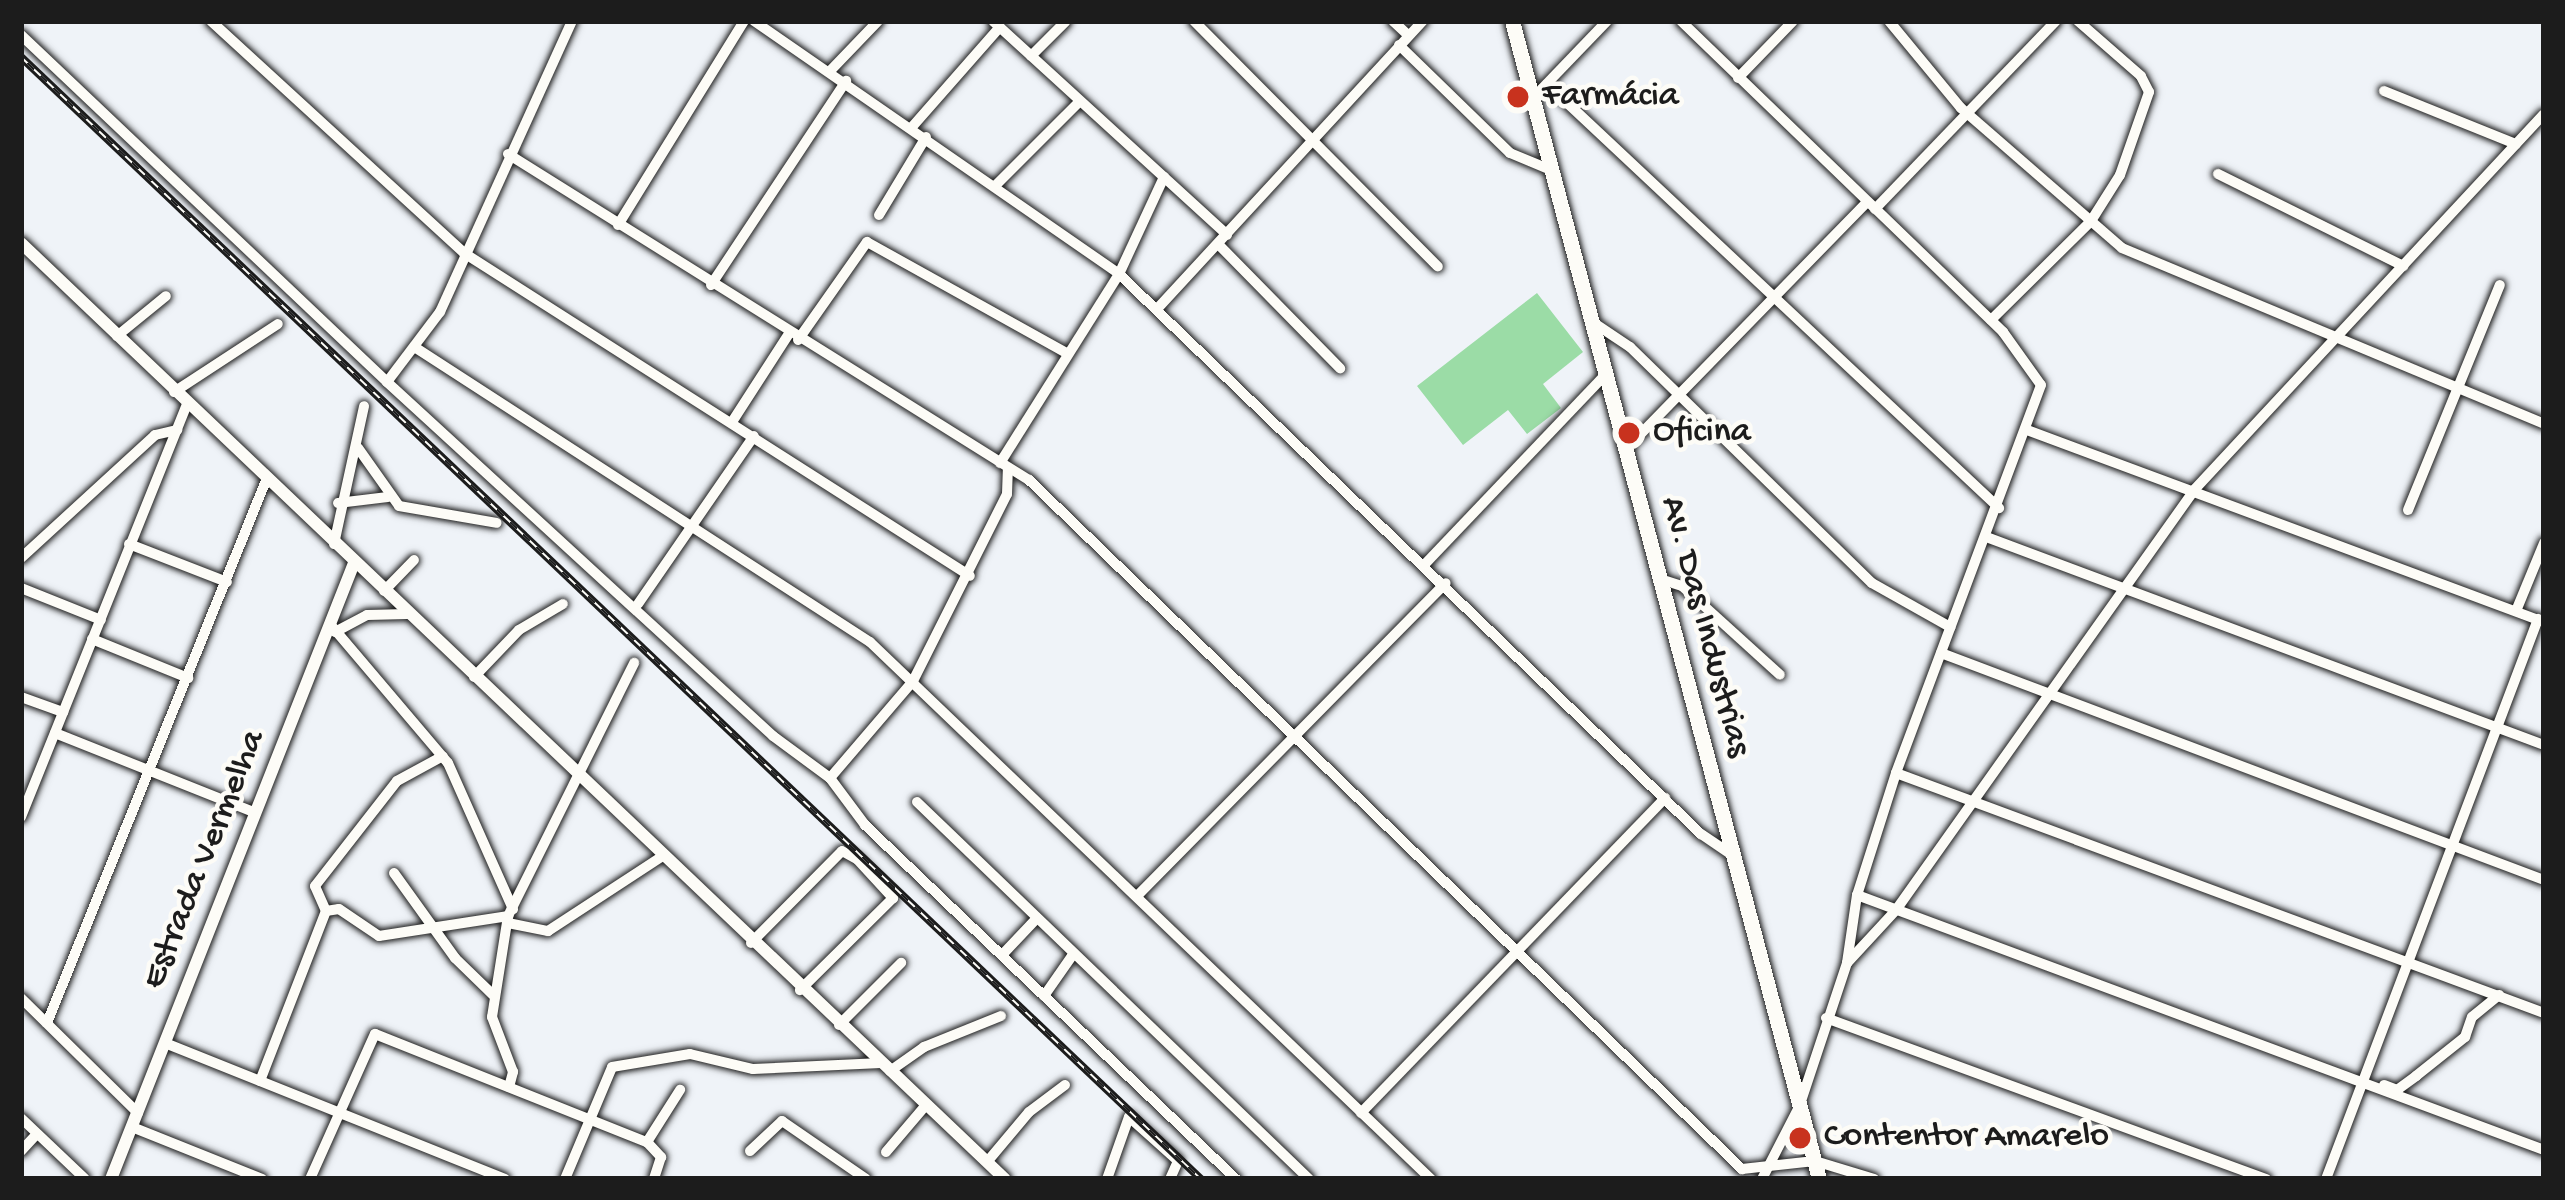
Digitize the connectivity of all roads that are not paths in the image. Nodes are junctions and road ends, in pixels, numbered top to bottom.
1 (211, 21) edge
2 (572, 21) edge
3 (744, 21) edge
4 (754, 21) edge
5 (878, 21) edge
6 (1066, 21) edge
7 (1194, 21) edge
8 (1393, 21) edge
9 (1423, 21) edge
10 (1512, 21) edge
11 (1607, 21) edge
12 (1682, 21) edge
13 (1793, 21) edge
14 (1888, 21) edge
15 (2056, 21) edge
16 (2078, 21) edge
17 (996, 24) edge
18 (21, 35) edge
19 (1403, 40) junction
20 (1031, 56) junction
21 (831, 70) junction
22 (1738, 78) junction
23 (847, 81) junction
24 (1547, 84) junction
25 (2384, 91) dead end
26 (1533, 98) junction
27 (1080, 101) junction
28 (1969, 113) junction
29 (2544, 114) edge
30 (912, 127) junction
31 (926, 137) junction
32 (1311, 139) junction
33 (2516, 144) junction
34 (508, 154) junction
35 (1551, 170) junction
36 (2218, 174) dead end
37 (1164, 177) junction
38 (997, 184) junction
39 (1871, 205) junction
40 (878, 215) dead end
41 (2091, 220) junction
42 (618, 225) junction
43 (1223, 240) junction
44 (21, 243) edge
45 (464, 254) junction
46 (2403, 266) junction
47 (1438, 267) dead end
48 (1119, 274) junction
49 (711, 285) junction
50 (2500, 285) dead end
51 (166, 296) dead end
52 (1776, 300) junction
53 (1157, 309) junction
54 (1991, 320) junction
55 (1591, 321) junction
56 (278, 324) dead end
57 (2337, 335) junction
58 (117, 336) junction
59 (793, 337) junction
60 (416, 348) junction
61 (1065, 352) junction
62 (1340, 368) dead end
63 (1604, 376) junction
64 (387, 382) junction
65 (2458, 388) junction
66 (174, 392) junction
67 (1681, 395) junction
68 (187, 405) junction
69 (364, 406) dead end
70 (732, 422) junction
71 (2544, 424) edge
72 (177, 430) junction
73 (2026, 430) junction
74 (754, 436) junction
75 (358, 448) junction
76 (1625, 450) junction
77 (1004, 465) junction
78 (267, 478) junction
79 (1029, 480) junction
80 (2195, 489) junction
81 (1007, 494) junction
82 (388, 497) junction
83 (338, 502) junction
84 (1999, 508) junction
85 (2408, 510) dead end
86 (497, 523) dead end
87 (691, 526) junction
88 (1988, 538) junction
89 (2544, 542) edge
90 (129, 544) junction
91 (334, 544) junction
92 (21, 558) edge
93 (414, 560) dead end
94 (354, 563) junction
95 (1425, 564) junction
96 (970, 575) junction
97 (1660, 579) junction
98 (226, 582) junction
99 (1446, 583) junction
100 (21, 588) edge
101 (2123, 588) junction
102 (384, 591) junction
103 (563, 604) dead end
104 (638, 604) junction
105 (2516, 610) junction
106 (407, 614) junction
107 (101, 620) junction
108 (2541, 621) edge
109 (333, 628) junction
110 (1950, 628) junction
111 (92, 640) junction
112 (1941, 653) junction
113 (634, 663) dead end
114 (1780, 674) dead end
115 (474, 677) junction
116 (188, 678) junction
117 (913, 681) junction
118 (2047, 694) junction
119 (21, 697) edge
120 (63, 712) junction
121 (2499, 728) junction
122 (55, 733) junction
123 (1292, 739) junction
124 (2544, 745) edge
125 (443, 756) junction
126 (152, 773) junction
127 (1896, 773) junction
128 (574, 774) junction
129 (830, 778) junction
130 (1665, 798) junction
131 (1974, 801) junction
132 (917, 802) dead end
133 (256, 813) junction
134 (21, 817) edge
135 (2452, 847) junction
136 (1732, 855) junction
137 (661, 857) junction
138 (394, 873) dead end
139 (2544, 880) edge
140 (1138, 895) junction
141 (1857, 895) junction
142 (1896, 910) junction
143 (326, 911) junction
144 (510, 916) junction
145 (1037, 918) junction
146 (434, 927) junction
147 (751, 943) junction
148 (1517, 952) junction
149 (1074, 953) junction
150 (1002, 955) junction
151 (2406, 962) junction
152 (901, 963) dead end
153 (1847, 963) junction
154 (799, 990) junction
155 (494, 995) junction
156 (2499, 995) junction
157 (1043, 996) junction
158 (21, 998) edge
159 (2544, 1013) edge
160 (1001, 1016) dead end
161 (1826, 1018) junction
162 (46, 1023) junction
163 (839, 1025) junction
164 (165, 1042) junction
165 (885, 1067) junction
166 (260, 1081) junction
167 (1065, 1085) dead end
168 (2365, 1086) junction
169 (509, 1087) junction
170 (680, 1090) dead end
171 (926, 1105) junction
172 (1799, 1107) junction
173 (1361, 1113) junction
174 (337, 1115) junction
175 (21, 1118) edge
176 (135, 1120) junction
177 (588, 1120) junction
178 (37, 1134) junction
179 (647, 1142) junction
180 (2544, 1150) edge
181 (21, 1151) edge
182 (750, 1151) dead end
183 (886, 1152) dead end
184 (1814, 1161) junction
185 (987, 1162) junction
186 (1764, 1174) edge
187 (85, 1179) edge
188 (111, 1179) edge
189 (262, 1179) edge
190 (310, 1179) edge
191 (506, 1179) edge
192 (565, 1179) edge
193 (654, 1179) edge
194 (866, 1179) edge
195 (1005, 1179) edge
196 (1107, 1179) edge
197 (1169, 1179) edge
198 (1236, 1179) edge
199 (1309, 1179) edge
200 (1431, 1179) edge
201 (1819, 1179) edge
202 (1874, 1179) edge
203 (2267, 1179) edge
204 (2326, 1179) edge

1 - 45 street
2 - 34 street
3 - 42 street
4 - 21 street
5 - 21 street
6 - 20 street
7 - 32 street
8 - 19 street
9 - 19 street
10 - 26 main road, Av. Das Industrias
11 - 24 street
12 - 22 street
13 - 22 street
14 - 28 street
15 - 28 street
16 - 41 street
17 - 20 street
17 - 30 street
18 - 64 street
19 - 32 street
19 - 35 street
20 - 27 street
21 - 23 street
22 - 39 street
23 - 30 street
23 - 49 street
24 - 26 street
24 - 52 street
25 - 33 street
26 - 35 main road, Av. Das Industrias
27 - 37 street
27 - 38 street
28 - 39 street
28 - 41 street
29 - 33 street
30 - 31 street
31 - 38 street
31 - 40 street
32 - 43 street
32 - 47 street
33 - 46 street
34 - 42 street
34 - 45 street
35 - 55 main road, Av. Das Industrias
36 - 46 street
37 - 43 street
37 - 48 street
38 - 48 street
39 - 52 street
39 - 54 street
41 - 54 street
41 - 57 street
42 - 49 street
43 - 53 street
43 - 62 street
44 - 58 street
45 - 60 street
45 - 70 street
46 - 57 street
48 - 53 street
48 - 61 street
49 - 59 street
50 - 65 street
51 - 58 street
52 - 67 street
52 - 84 street
53 - 95 street
54 - 73 street
55 - 63 main road, Av. Das Industrias
55 - 67 street
56 - 66 street
57 - 65 street
57 - 80 street
58 - 66 street
59 - 61 street
59 - 70 street
59 - 77 street
60 - 64 street
60 - 87 street
61 - 77 street
63 - 76 main road, Av. Das Industrias
63 - 95 street
64 - 104 street
65 - 71 street
65 - 85 street
66 - 68 street
67 - 76 street
67 - 110 street
68 - 72 street
68 - 78 street
69 - 75 street
70 - 74 street
72 - 90 street
72 - 92 street
73 - 80 street
73 - 84 street
74 - 87 street
74 - 96 street
75 - 82 street
75 - 83 street
76 - 97 main road, Av. Das Industrias
77 - 79 street
77 - 81 street
78 - 91 street
78 - 98 street
79 - 81 street
79 - 123 street
80 - 101 street
80 - 105 street
81 - 96 street
82 - 83 street
82 - 86 street
83 - 91 street
84 - 88 street
87 - 104 street
87 - 117 street
88 - 101 street
88 - 110 street
89 - 105 street
90 - 98 street
90 - 107 street
91 - 94 street
93 - 102 street
94 - 102 street
94 - 109 street, Estrada Vermelha
95 - 99 street
96 - 117 street
97 - 114 street
97 - 136 main road, Av. Das Industrias
98 - 116 street
99 - 123 street
99 - 130 street
100 - 107 street
101 - 118 street
101 - 121 street
102 - 106 street
103 - 115 street
104 - 129 street
105 - 108 street
106 - 109 street
106 - 115 street
107 - 111 street
108 - 121 street
109 - 125 street
109 - 133 street, Estrada Vermelha
110 - 112 street
111 - 116 street
111 - 120 street
112 - 118 street
112 - 127 street
113 - 128 street
115 - 128 street
116 - 126 street
117 - 129 street
117 - 140 street
118 - 131 street
118 - 135 street
119 - 120 street
120 - 122 street
121 - 124 street
121 - 135 street
122 - 126 street
122 - 134 street
123 - 140 street
123 - 148 street
125 - 143 street
125 - 144 street
126 - 133 street
126 - 162 street
127 - 131 street
127 - 141 street
128 - 137 street
128 - 144 street
129 - 150 street
130 - 136 street
130 - 148 street
131 - 142 street
131 - 151 street
132 - 145 street
133 - 164 street, Estrada Vermelha
135 - 139 street
135 - 151 street
136 - 172 main road, Av. Das Industrias
137 - 144 street
137 - 147 street
138 - 146 street
140 - 173 street
141 - 142 street
141 - 153 street
142 - 153 street
142 - 168 street
143 - 146 street
143 - 166 street
144 - 146 street
144 - 155 street
145 - 149 street
145 - 150 street
146 - 155 street
147 - 154 street
147 - 154 street
148 - 173 street
148 - 186 street
149 - 157 street
149 - 199 street
150 - 157 street
151 - 156 street
151 - 168 street
152 - 163 street
153 - 161 street
154 - 163 street
155 - 169 street
156 - 159 street
156 - 168 street
157 - 198 street
158 - 162 street
160 - 165 street
161 - 172 street
161 - 203 street
162 - 176 street
163 - 165 street
164 - 166 street
164 - 176 street, Estrada Vermelha
165 - 171 street
165 - 177 street
166 - 174 street
167 - 185 street
168 - 180 street
168 - 204 street
169 - 174 street
169 - 177 street
170 - 179 street
171 - 183 street
171 - 185 street
172 - 184 main road, Av. Das Industrias
172 - 186 street
173 - 200 street
174 - 190 street
174 - 191 street
175 - 178 street
176 - 188 street, Estrada Vermelha
176 - 189 street
177 - 179 street
177 - 192 street
178 - 181 street
178 - 187 street
179 - 193 street
182 - 194 street
184 - 186 street
184 - 201 main road, Av. Das Industrias
184 - 202 street
185 - 195 street
196 - 197 street

